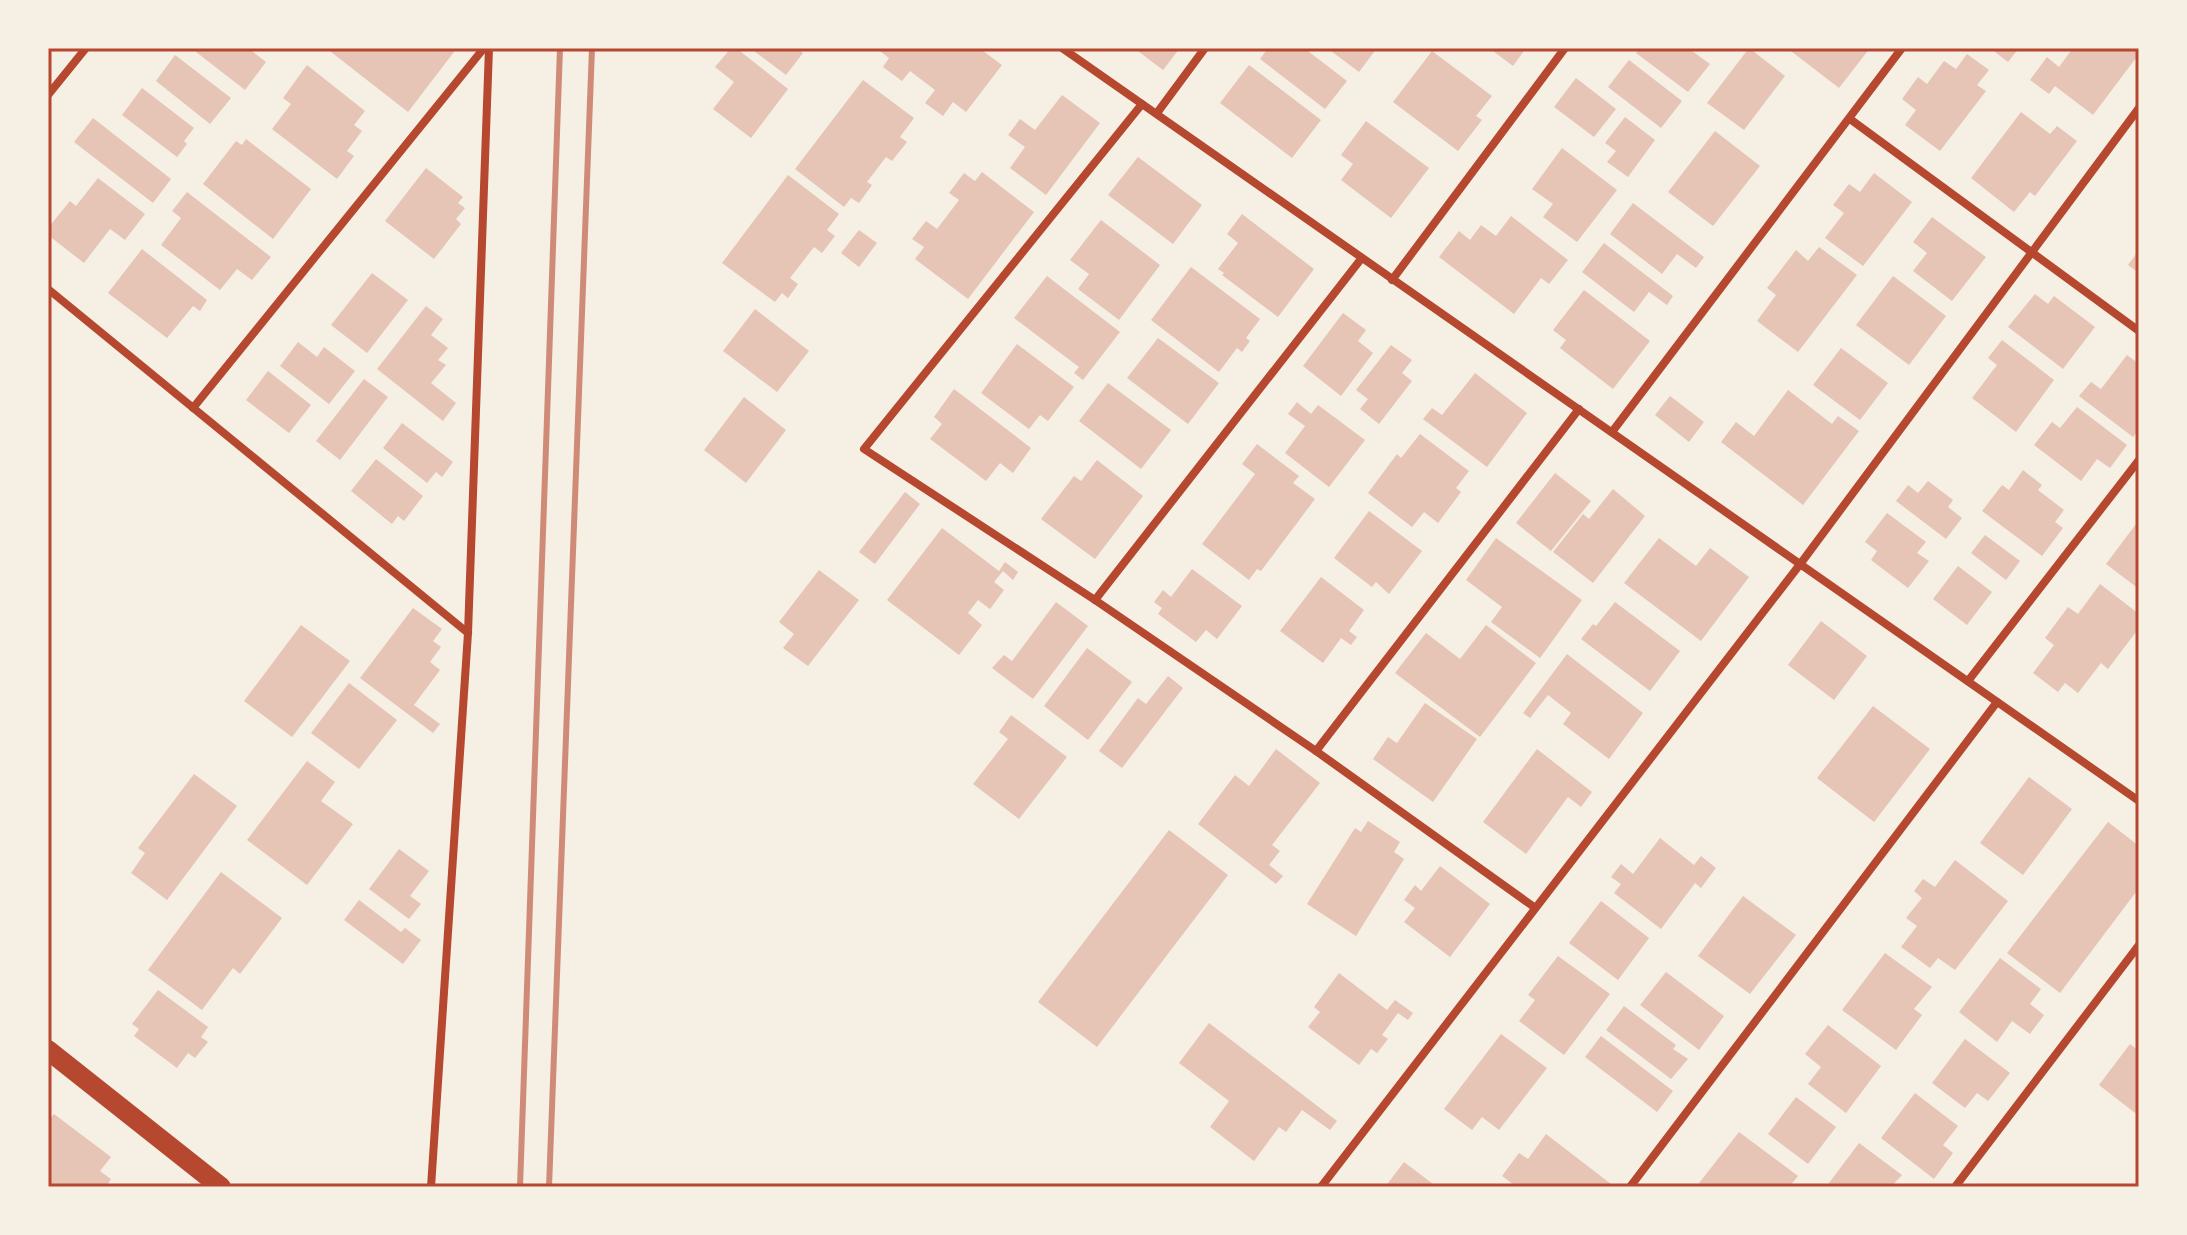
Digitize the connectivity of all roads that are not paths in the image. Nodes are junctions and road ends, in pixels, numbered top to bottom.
1 (86, 48) edge
2 (487, 48) edge
3 (1062, 48) edge
4 (1205, 48) edge
5 (1565, 48) edge
6 (1902, 48) edge
7 (48, 95) edge
8 (1142, 104) junction
9 (2139, 108) edge
10 (1157, 113) junction
11 (1850, 119) junction
12 (2030, 253) junction
13 (1361, 259) junction
14 (1392, 280) junction
15 (48, 289) edge
16 (2139, 331) edge
17 (193, 408) junction
18 (1579, 409) junction
19 (1612, 432) junction
20 (2139, 460) edge
21 (1801, 563) junction
22 (1095, 600) junction
23 (468, 633) junction
24 (1968, 681) junction
25 (1997, 702) junction
26 (1316, 751) junction
27 (2139, 801) edge
28 (1534, 907) junction
29 (2139, 945) edge
30 (48, 1050) edge
31 (221, 1187) edge
32 (431, 1187) edge
33 (1321, 1187) edge
34 (1630, 1187) edge
35 (1955, 1187) edge

1 - 7 street
2 - 17 street
2 - 23 street
3 - 8 street
4 - 10 street
5 - 14 street
6 - 11 street
8 - 10 street
8 - 22 street
9 - 12 street
10 - 13 street
11 - 12 street
11 - 19 street
12 - 16 street
12 - 21 street
13 - 14 street
13 - 22 street
14 - 18 street
15 - 17 street
17 - 23 street
18 - 19 street
18 - 26 street
19 - 21 street
20 - 24 street
21 - 24 street
21 - 28 street
22 - 26 street
23 - 32 street
24 - 25 street
25 - 27 street
25 - 34 street
26 - 28 street
28 - 33 street
29 - 35 street
30 - 31 main road

